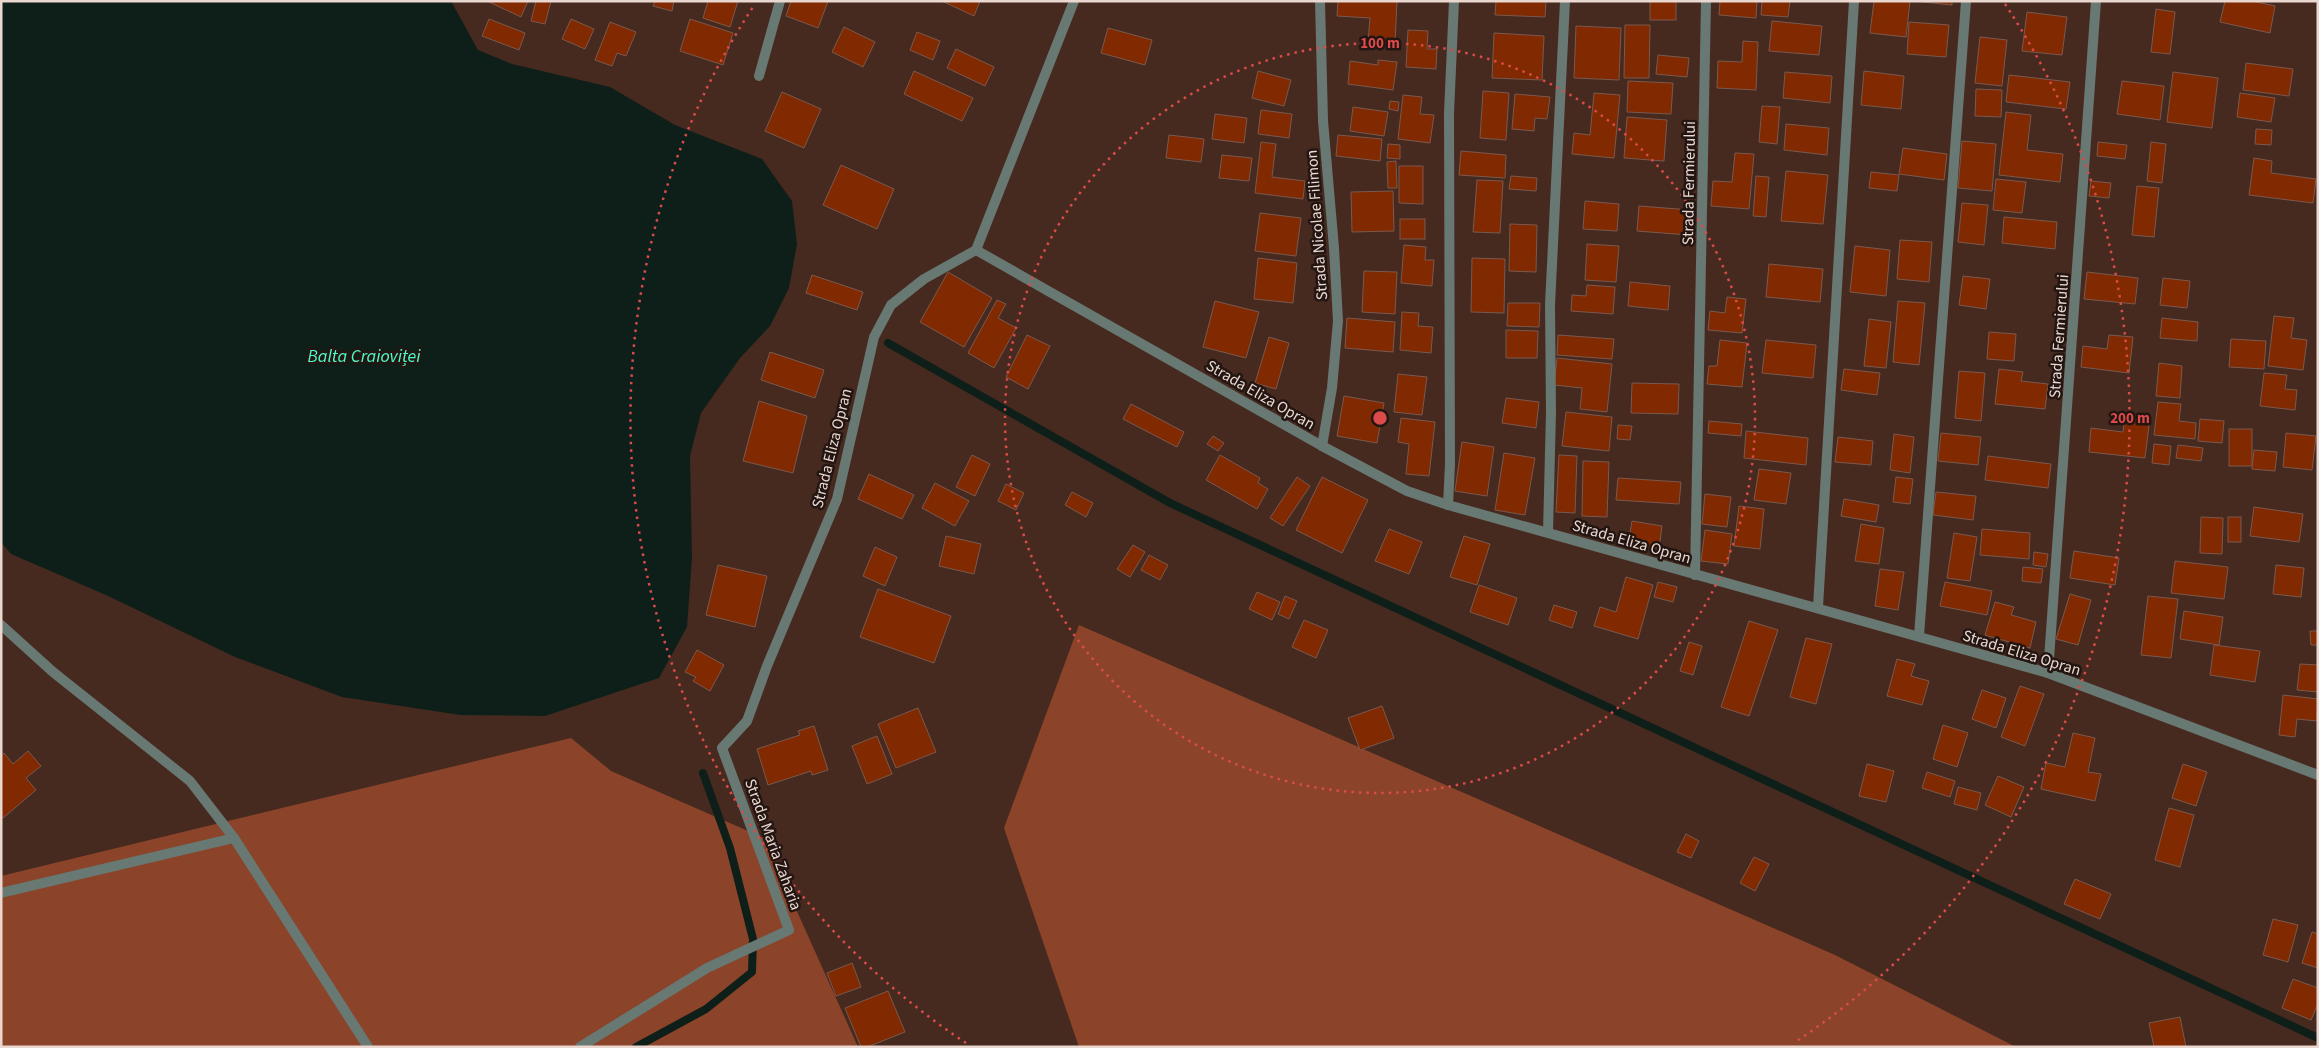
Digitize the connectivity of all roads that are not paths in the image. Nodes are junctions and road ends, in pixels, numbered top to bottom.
1 (780, 1) edge
2 (1074, 1) edge
3 (1320, 1) edge
4 (1454, 1) edge
5 (1565, 1) edge
6 (1706, 1) edge
7 (1854, 1) edge
8 (1966, 1) edge
9 (2096, 1) edge
10 (759, 76) dead end
11 (976, 250) junction
12 (1322, 446) junction
13 (1448, 505) junction
14 (1548, 532) junction
15 (1695, 575) junction
16 (1818, 607) junction
17 (1, 625) edge
18 (1919, 636) junction
19 (2048, 673) junction
20 (747, 721) joint
21 (2318, 775) edge
22 (234, 838) junction
23 (1, 893) edge
24 (368, 1047) edge
25 (580, 1047) edge

1 - 10 street
2 - 11 street
3 - 12 street, Strada Nicolae Filimon
4 - 13 street
5 - 14 street
6 - 15 street, Strada Fermierului
7 - 16 street
8 - 18 street
9 - 19 street, Strada Fermierului
11 - 12 street, Strada Eliza Opran
11 - 20 street, Strada Eliza Opran
12 - 13 street, Strada Eliza Opran
13 - 14 street, Strada Eliza Opran
14 - 15 street, Strada Eliza Opran
15 - 16 street, Strada Eliza Opran
16 - 18 street, Strada Eliza Opran
17 - 22 street
18 - 19 street, Strada Eliza Opran
19 - 21 street, Strada Eliza Opran
20 - 25 street, Strada Maria Zaharia
22 - 23 street
22 - 24 street

